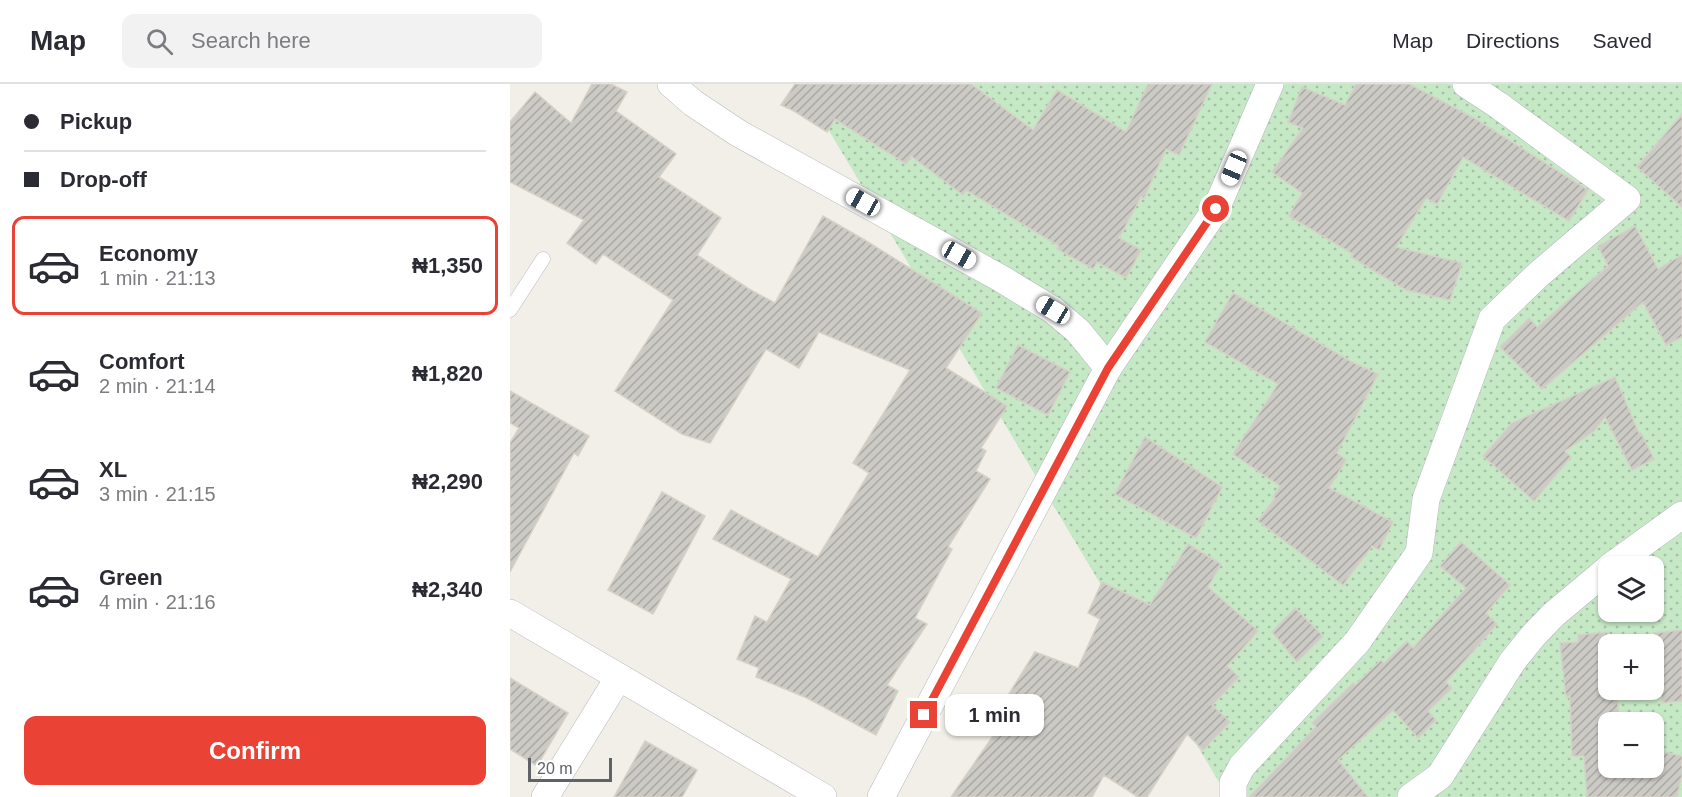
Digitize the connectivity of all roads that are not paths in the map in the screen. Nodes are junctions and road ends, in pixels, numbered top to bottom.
1 (670, 84) edge
2 (1270, 84) edge
3 (1466, 84) edge
4 (543, 259) dead end
5 (510, 310) edge
6 (1108, 368) junction
7 (1682, 515) edge
8 (1626, 556) edge
9 (1598, 577) edge
10 (510, 613) edge
11 (619, 677) junction
12 (1441, 786) edge
13 (545, 797) edge
14 (823, 797) edge
15 (881, 797) edge
16 (1233, 797) edge
17 (1412, 797) edge

1 - 6 street
2 - 6 street
3 - 16 street
4 - 5 lane
6 - 15 street
7 - 8 street
9 - 12 street
10 - 11 street
11 - 13 street
11 - 14 street
12 - 17 street

